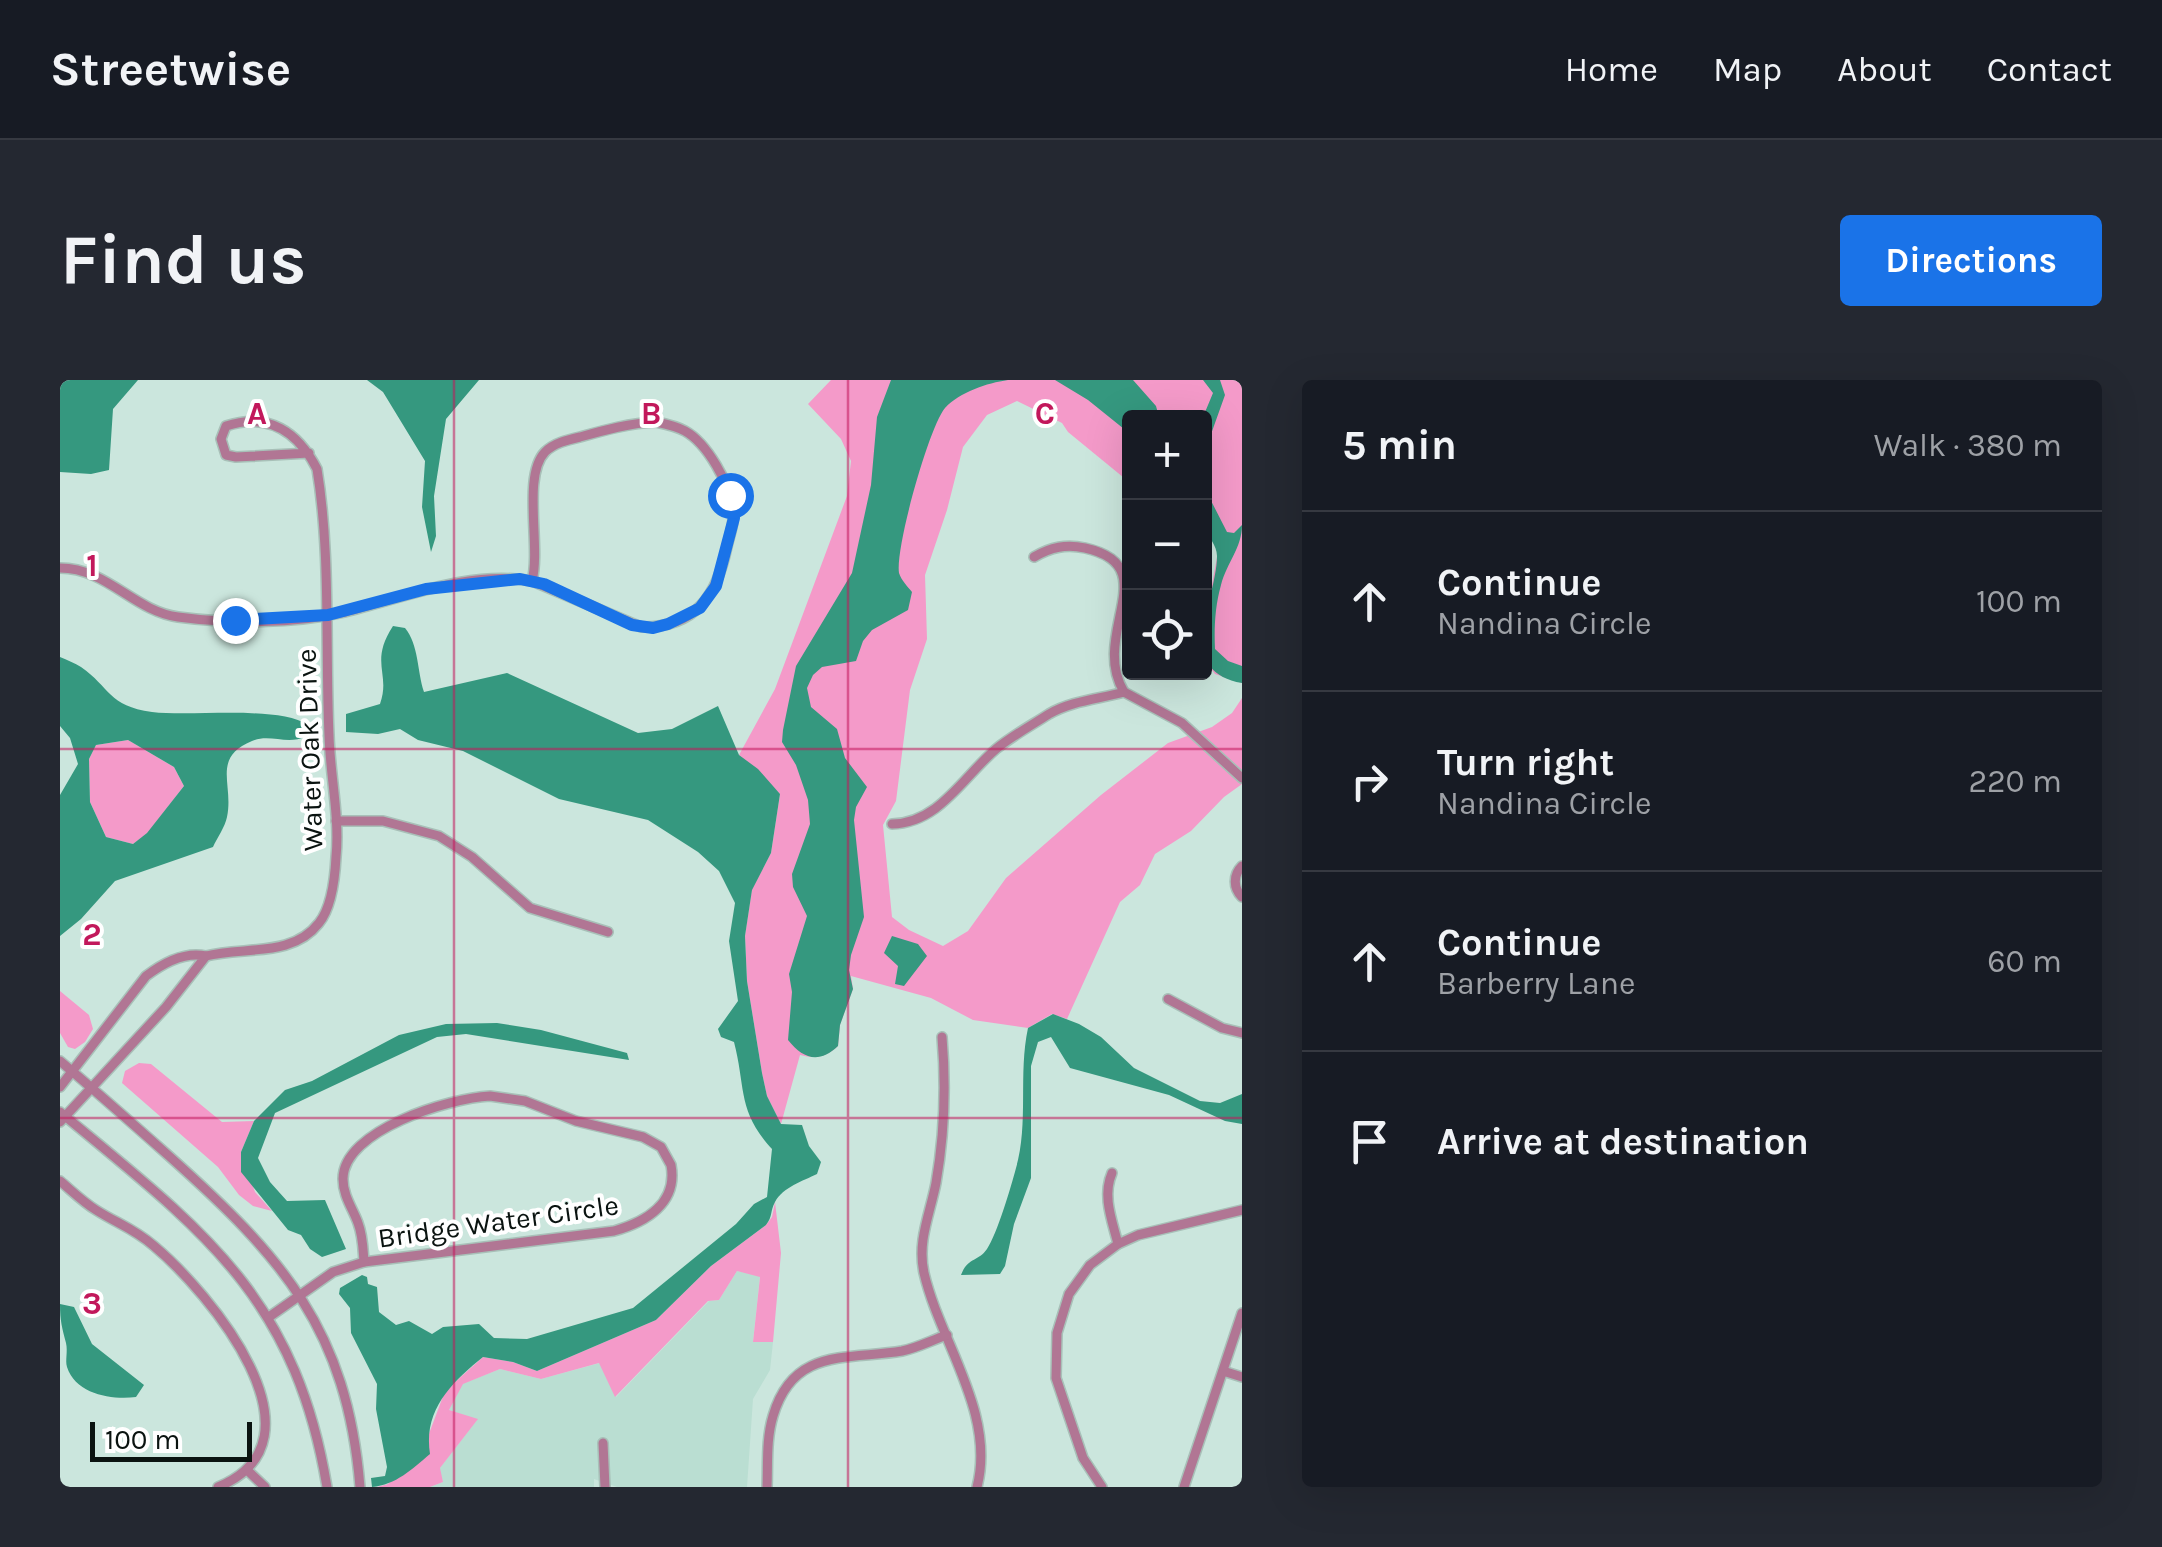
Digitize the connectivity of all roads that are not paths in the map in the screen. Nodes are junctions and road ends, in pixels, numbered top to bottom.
1 (309, 453) junction
2 (1034, 557) dead end
3 (60, 568) edge
4 (532, 581) junction
5 (328, 615) junction
6 (1124, 692) junction
7 (1242, 778) edge
8 (336, 821) junction
9 (892, 824) dead end
10 (1242, 866) edge
11 (1242, 897) edge
12 (608, 932) dead end
13 (206, 956) junction
14 (1168, 999) dead end
15 (1242, 1033) edge
16 (942, 1037) dead end
17 (60, 1061) edge
18 (72, 1071) junction
19 (60, 1086) edge
20 (92, 1089) junction
21 (62, 1117) edge
22 (1112, 1173) dead end
23 (60, 1181) edge
24 (1242, 1210) edge
25 (1118, 1244) junction
26 (364, 1262) junction
27 (301, 1296) junction
28 (1242, 1313) edge
29 (270, 1317) junction
30 (947, 1335) junction
31 (1223, 1371) junction
32 (1242, 1377) edge
33 (603, 1443) dead end
34 (246, 1470) junction
35 (218, 1487) edge
36 (266, 1487) edge
37 (327, 1487) edge
38 (360, 1487) edge
39 (605, 1487) edge
40 (766, 1487) edge
41 (977, 1487) edge
42 (1102, 1487) edge
43 (1184, 1487) edge

1 - 1 street
1 - 5 street, Water Oak Drive
2 - 6 street
3 - 5 street
4 - 4 street
4 - 5 street
5 - 8 street, Water Oak Drive
6 - 7 street
6 - 9 street
8 - 12 street
8 - 13 street, Water Oak Drive
10 - 11 street
13 - 18 street, Water Oak Drive
13 - 20 street
14 - 15 street
16 - 30 street
17 - 18 street
18 - 19 street, Water Oak Drive
18 - 20 street
20 - 21 street
20 - 27 street
21 - 29 street
22 - 25 street
23 - 34 street
24 - 25 street
25 - 42 street
26 - 26 street, Bridge Water Circle
26 - 27 street, Bridge Water Circle
27 - 29 street, Bridge Water Circle
27 - 38 street
28 - 31 street
29 - 37 street
30 - 40 street
30 - 41 street
31 - 32 street
31 - 43 street
33 - 39 street
34 - 35 street
34 - 36 street

